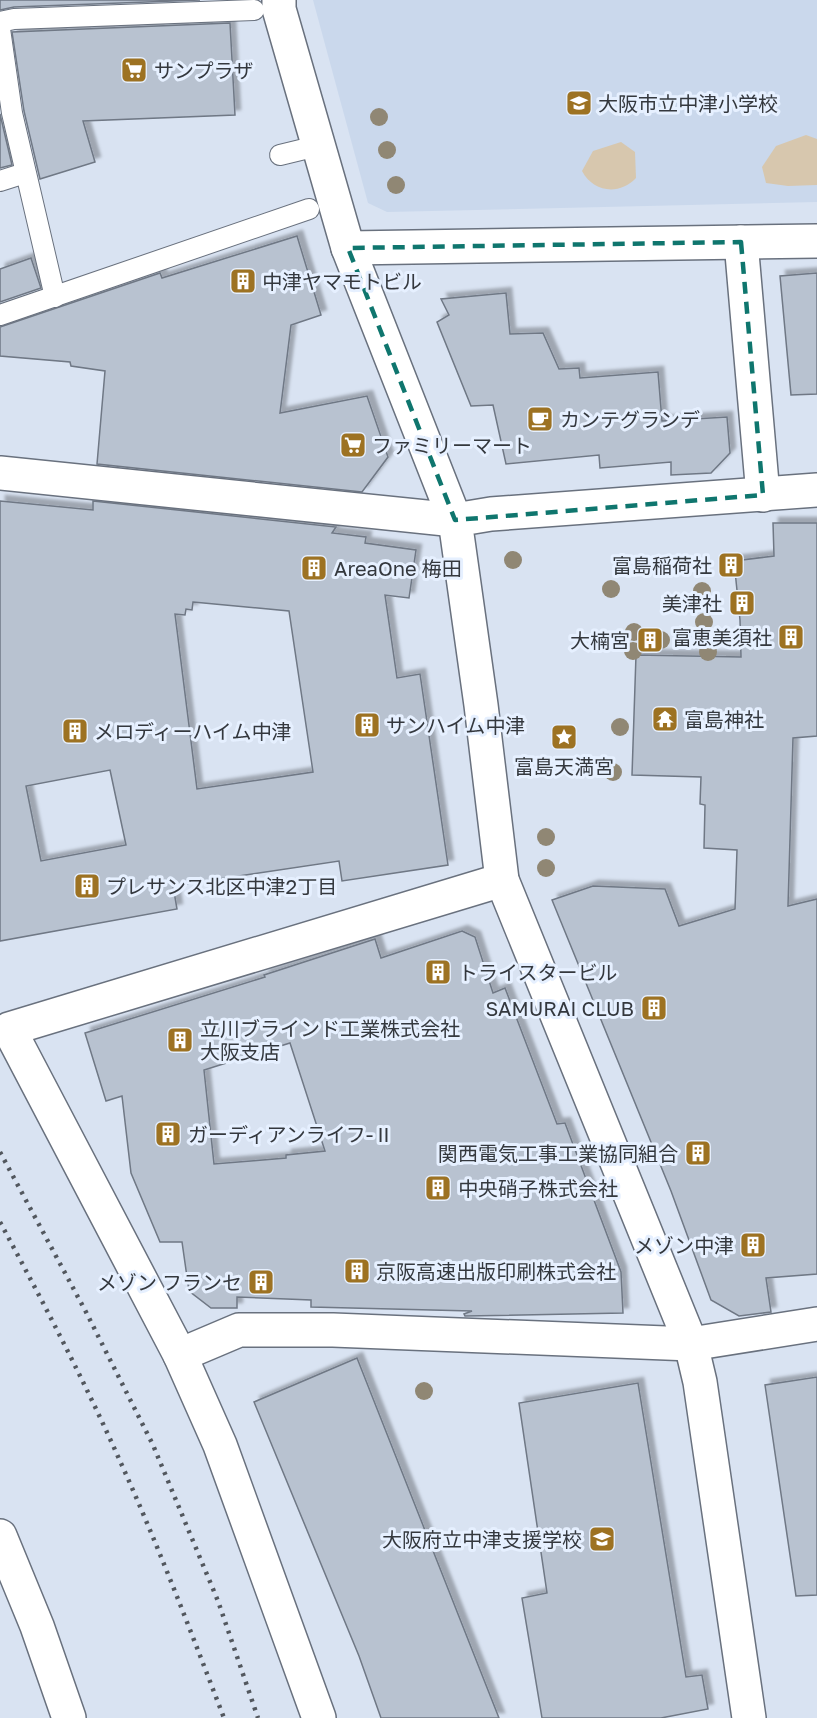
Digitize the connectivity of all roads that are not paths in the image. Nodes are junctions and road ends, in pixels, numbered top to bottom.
1 (266, 5) edge
2 (0, 22) edge
3 (0, 29) edge
4 (317, 146) junction
5 (280, 155) dead end
6 (25, 173) junction
7 (0, 181) edge
8 (309, 209) dead end
9 (817, 241) edge
10 (741, 242) junction
11 (348, 248) junction
12 (55, 297) junction
13 (0, 315) edge
14 (0, 473) edge
15 (817, 490) edge
16 (763, 495) junction
17 (454, 520) junction
18 (502, 880) junction
19 (5, 1021) edge
20 (817, 1324) edge
21 (692, 1344) junction
22 (180, 1355) junction
23 (0, 1536) edge
24 (0, 1586) edge
25 (37, 1626) junction
26 (69, 1718) edge
27 (319, 1718) edge
28 (749, 1718) edge

1 - 2 lane
1 - 4 street
3 - 6 lane
4 - 5 lane
4 - 11 street
6 - 7 lane
6 - 12 lane
8 - 12 lane
9 - 10 street
10 - 11 street
10 - 16 street
11 - 17 street
12 - 13 lane
14 - 17 street
15 - 16 street
16 - 17 street
17 - 18 street
18 - 19 street
18 - 21 street
19 - 22 street
20 - 21 street
21 - 22 street
21 - 28 street
22 - 27 street
23 - 25 street
24 - 25 street
25 - 26 street

